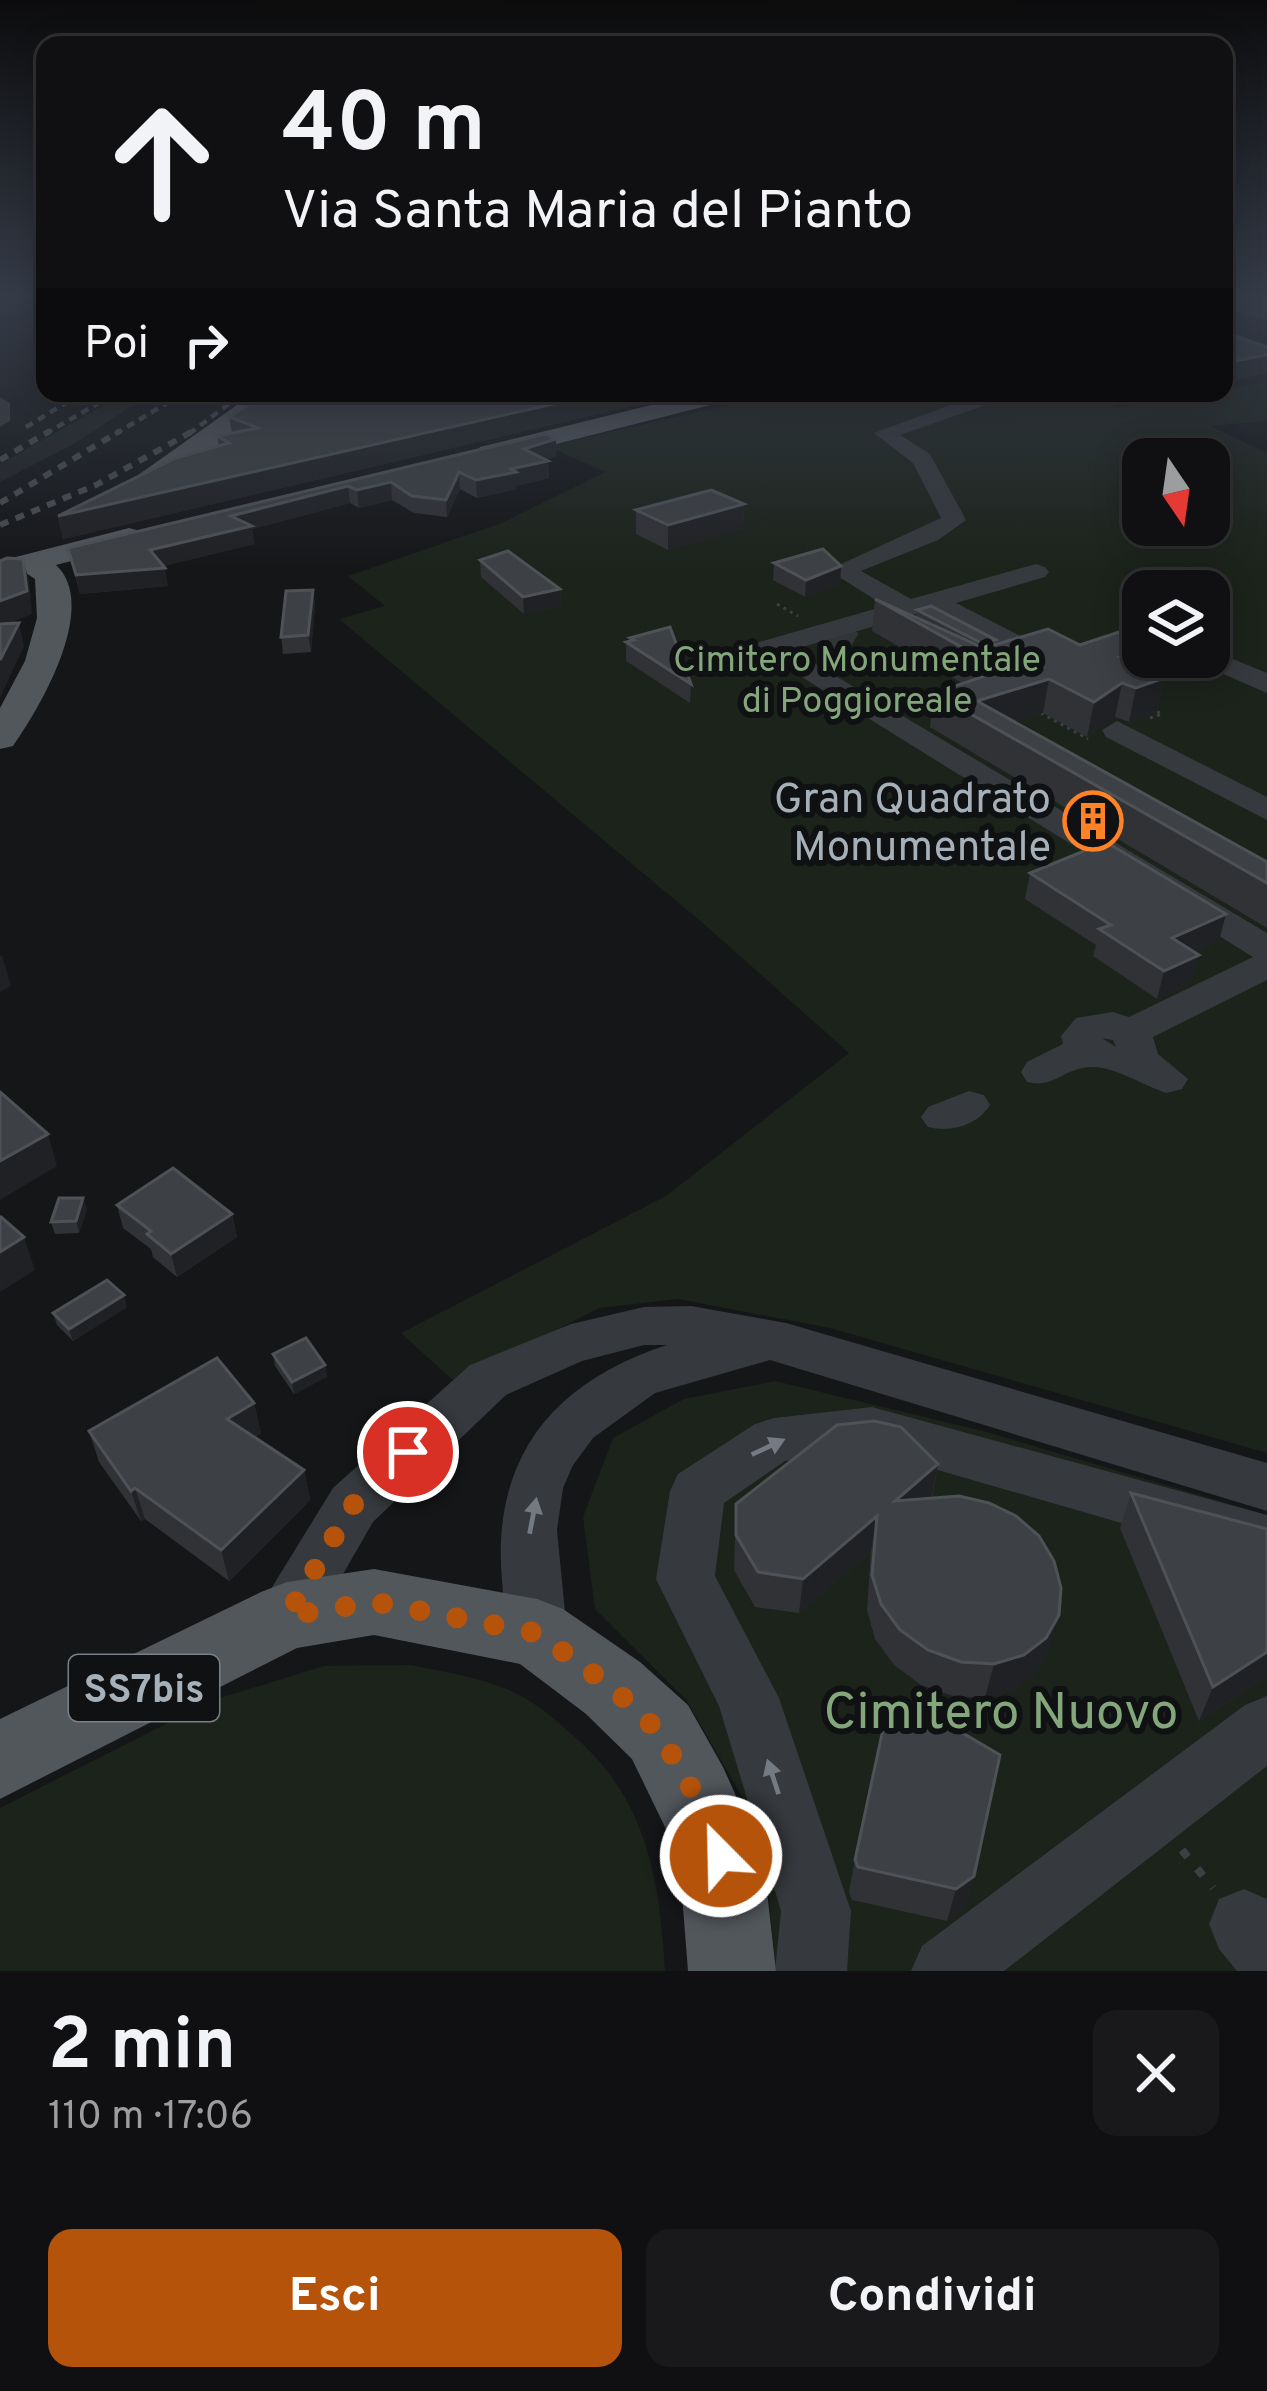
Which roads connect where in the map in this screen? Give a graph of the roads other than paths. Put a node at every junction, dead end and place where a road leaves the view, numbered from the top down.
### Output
1 (256, 402) edge
2 (699, 402) edge
3 (983, 402) edge
4 (0, 403) edge
5 (0, 421) edge
6 (461, 459) edge
7 (110, 500) edge
8 (167, 528) edge
9 (51, 529) dead end
10 (15, 565) edge
11 (1036, 572) dead end
12 (908, 608) junction
13 (920, 637) edge
14 (1230, 667) edge
15 (978, 668) edge
16 (1267, 684) edge
17 (0, 739) edge
18 (1267, 789) edge
19 (1267, 810) edge
20 (1267, 949) edge
21 (1267, 965) edge
22 (1042, 1072) dead end
23 (786, 1343) junction
24 (571, 1344) junction
25 (606, 1391) junction
26 (1267, 1487) edge
27 (1267, 1540) edge
28 (287, 1616) junction
29 (537, 1633) junction
30 (1267, 1727) edge
31 (0, 1760) edge
32 (732, 1971) edge
33 (811, 1971) edge
34 (947, 1971) edge

1 - 7 main road
2 - 6 main road
3 - 12 street
4 - 5 street
8 - 10 main road
9 - 10 main road
10 - 17 main road
11 - 12 street
12 - 13 street
12 - 15 street
12 - 20 street
14 - 16 street
18 - 19 street
21 - 22 street
23 - 24 street
23 - 25 street
23 - 26 street
24 - 25 street
24 - 28 street
29 -> 25 street
33 -> 27 street
28 - 29 main road, SS7bis
28 - 31 main road, SS7bis
29 - 32 main road, SS7bis
30 - 34 street

